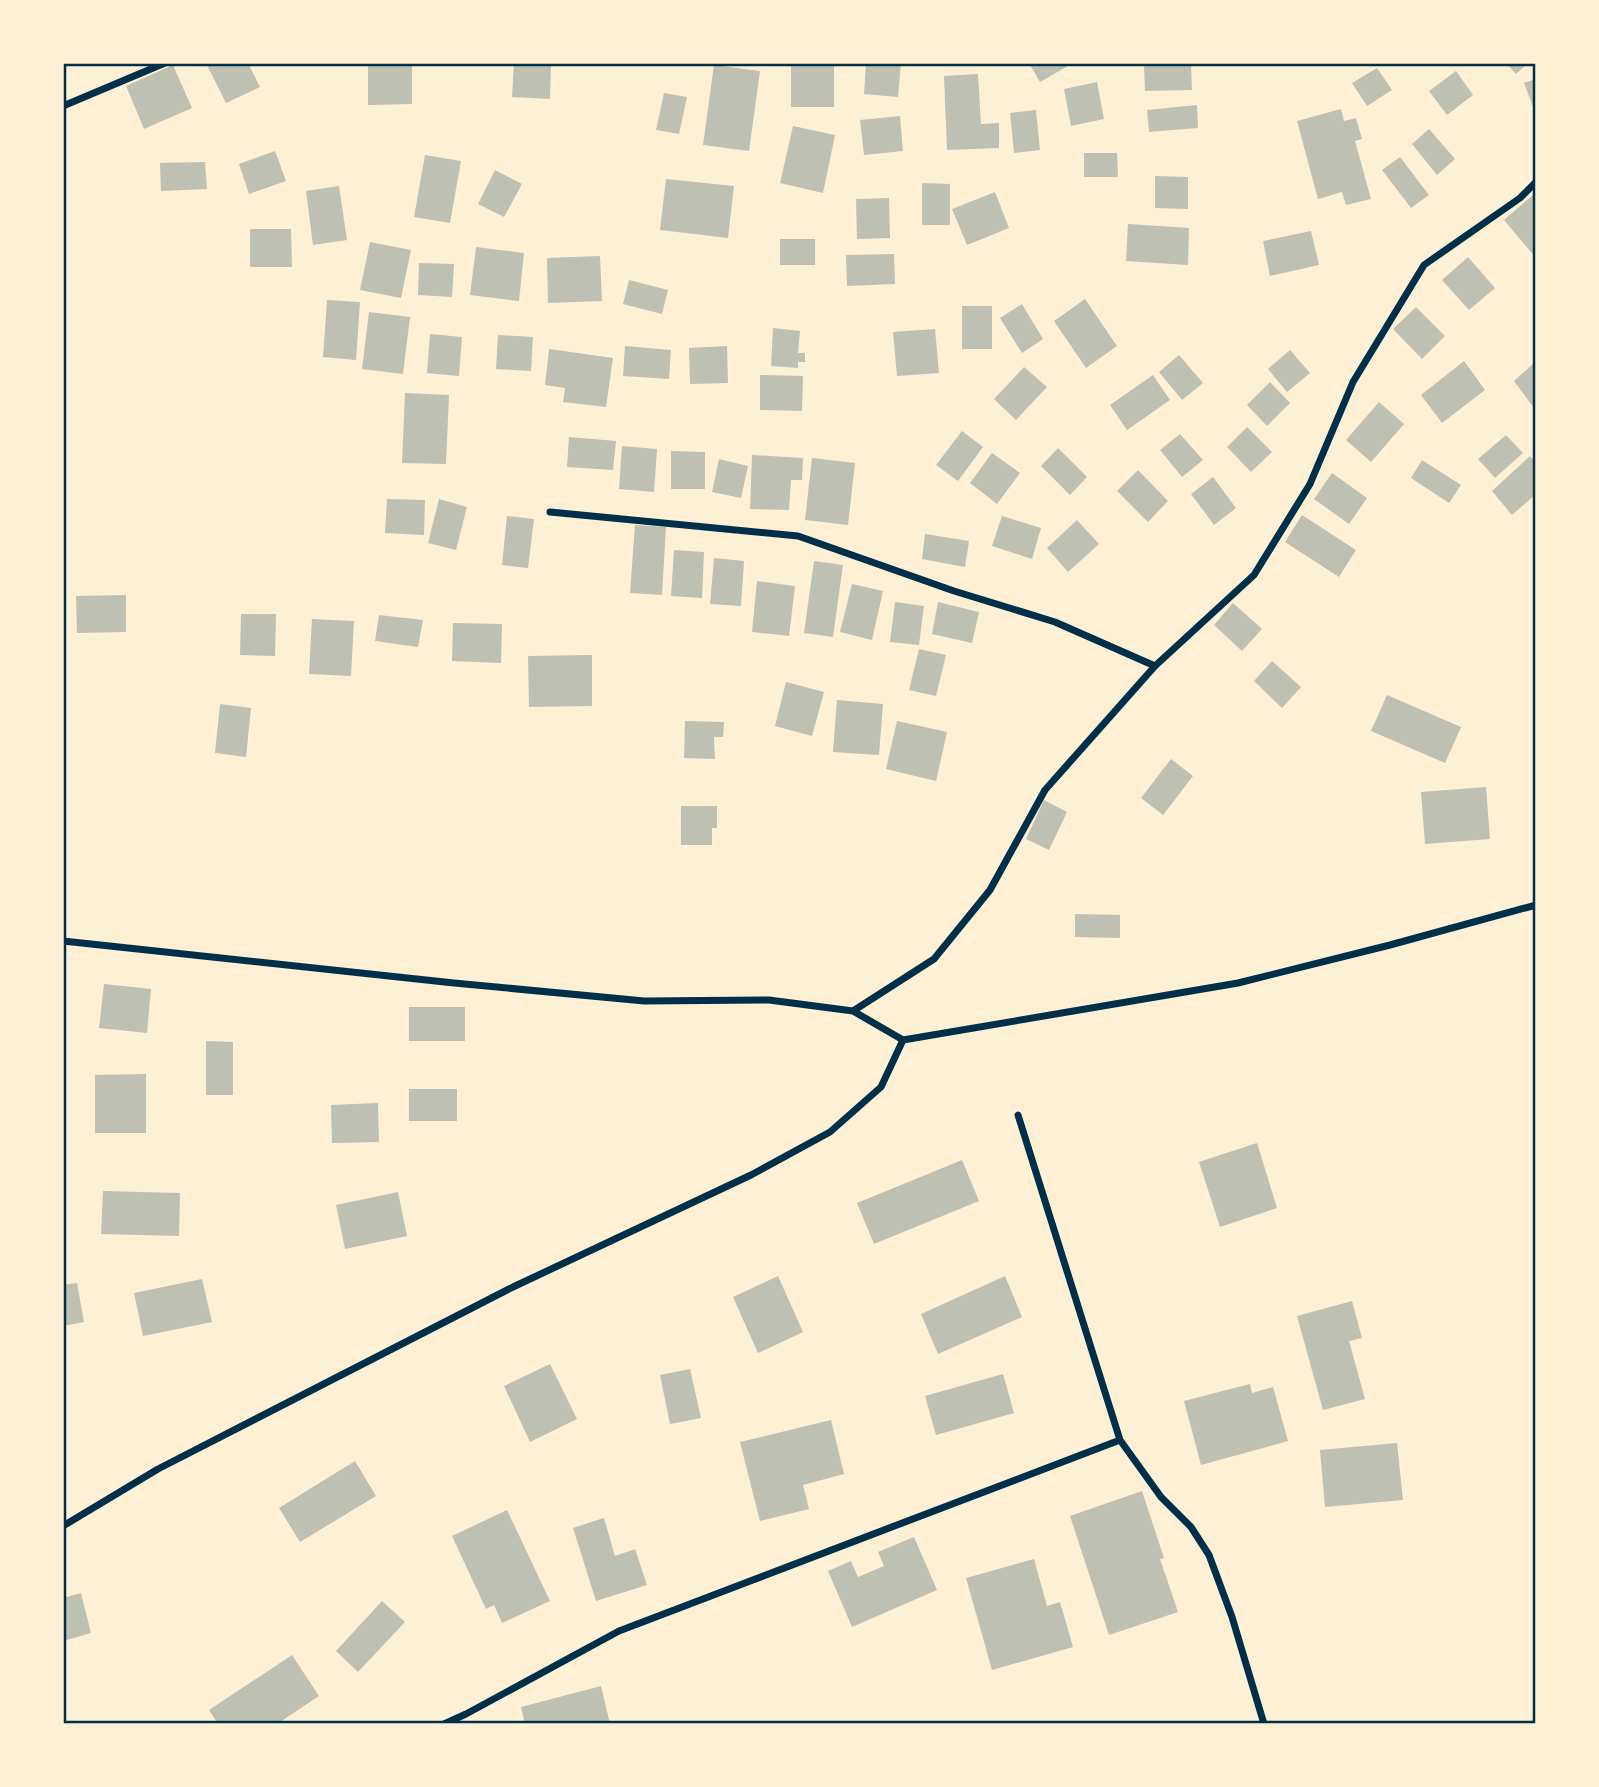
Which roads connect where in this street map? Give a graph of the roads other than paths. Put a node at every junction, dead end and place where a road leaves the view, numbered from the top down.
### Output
1 (164, 63) edge
2 (63, 106) edge
3 (1536, 182) edge
4 (550, 512) dead end
5 (1155, 666) junction
6 (1536, 905) edge
7 (63, 941) edge
8 (853, 1011) junction
9 (903, 1040) junction
10 (1018, 1115) dead end
11 (1120, 1440) junction
12 (63, 1526) edge
13 (444, 1724) edge
14 (1264, 1724) edge

1 - 2 street
3 - 5 street
4 - 5 street
5 - 8 street
6 - 9 street
7 - 8 street
8 - 9 street
9 - 12 street
10 - 11 street
11 - 13 street
11 - 14 street

